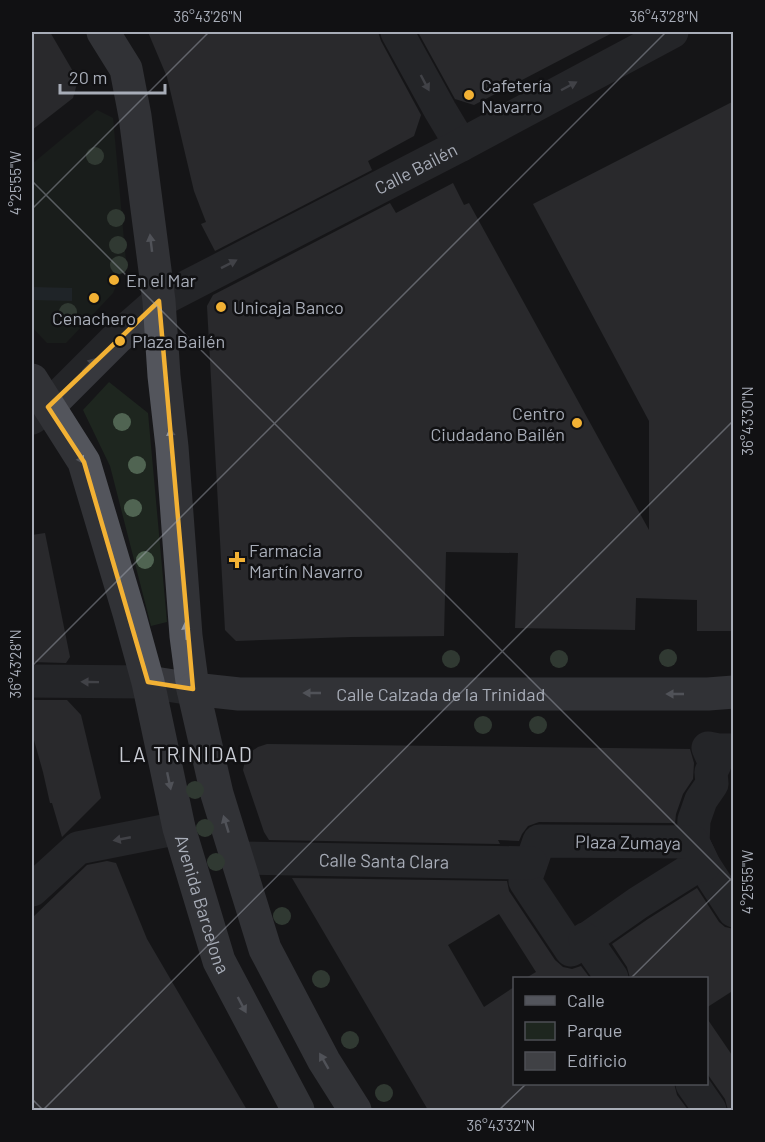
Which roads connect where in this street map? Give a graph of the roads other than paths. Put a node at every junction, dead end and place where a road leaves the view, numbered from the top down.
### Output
1 (103, 32) edge
2 (397, 32) edge
3 (672, 32) edge
4 (460, 145) junction
5 (159, 301) junction
6 (37, 402) edge
7 (32, 681) edge
8 (148, 682) junction
9 (193, 689) junction
10 (734, 692) edge
11 (734, 750) edge
12 (179, 828) junction
13 (698, 854) junction
14 (236, 858) junction
15 (531, 863) junction
16 (32, 890) edge
17 (734, 911) edge
18 (585, 939) junction
19 (611, 977) edge
20 (693, 1085) edge
21 (294, 1109) edge
22 (356, 1110) edge
23 (710, 1110) edge

5 -> 1 main road
2 -> 4 street
4 -> 3 street, Calle Bailén
5 -> 4 street, Calle Bailén
6 -> 5 street
9 -> 5 main road
6 -> 8 main road
8 -> 7 street, Calle Calzada de la Trinidad
8 - 9 street, Calle Calzada de la Trinidad
8 -> 12 main road, Avenida Barcelona
10 -> 9 main road, Calle Calzada de la Trinidad
14 -> 9 main road
11 - 13 street
12 -> 16 street
12 -> 21 main road, Avenida Barcelona
13 - 15 street, Plaza Zumaya
13 - 17 street
13 - 18 street, Plaza Zumaya
14 - 15 street, Calle Santa Clara
22 -> 14 main road
15 - 18 street
18 - 19 street
20 - 23 street

